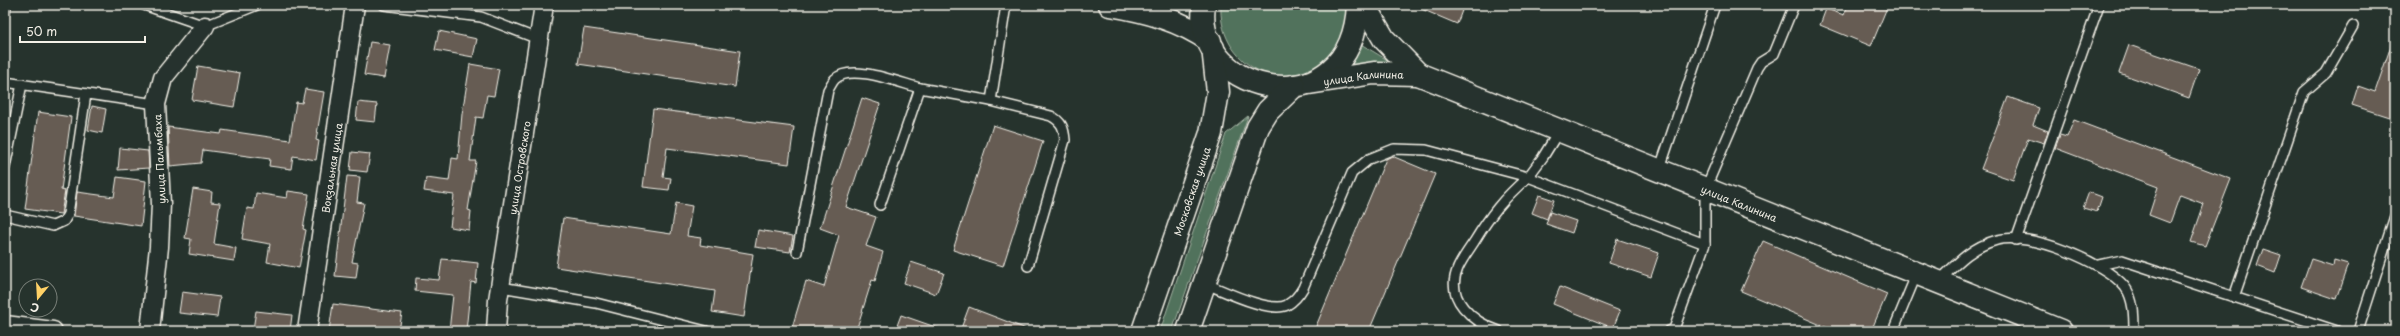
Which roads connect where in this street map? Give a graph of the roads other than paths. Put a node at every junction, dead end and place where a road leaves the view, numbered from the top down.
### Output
1 (6, 5) edge
2 (144, 5) edge
3 (257, 5) edge
4 (355, 5) edge
5 (384, 5) edge
6 (544, 5) edge
7 (1006, 5) edge
8 (1110, 5) edge
9 (1204, 5) edge
10 (1358, 5) edge
11 (1364, 5) edge
12 (1715, 5) edge
13 (1794, 5) edge
14 (2099, 5) edge
15 (5, 12) edge
16 (205, 26) junction
17 (2353, 26) dead end
18 (538, 39) junction
19 (1212, 44) junction
20 (1418, 74) junction
21 (5, 82) edge
22 (22, 84) junction
23 (1301, 85) junction
24 (920, 88) junction
25 (86, 94) junction
26 (991, 102) junction
27 (156, 104) junction
28 (1559, 131) junction
29 (5, 167) edge
30 (1660, 171) junction
31 (1528, 177) junction
32 (1705, 190) junction
33 (880, 205) dead end
34 (5, 215) edge
35 (2395, 216) edge
36 (2016, 240) junction
37 (1705, 244) junction
38 (797, 252) dead end
39 (2099, 265) junction
40 (1028, 266) dead end
41 (1917, 273) junction
42 (1938, 282) junction
43 (1204, 283) junction
44 (501, 287) junction
45 (2234, 297) junction
46 (5, 325) edge
47 (1674, 330) edge
48 (53, 331) edge
49 (150, 331) edge
50 (307, 331) edge
51 (496, 331) edge
52 (706, 331) edge
53 (1143, 331) edge
54 (1188, 331) edge
55 (1498, 331) edge
56 (1893, 331) edge
57 (2061, 331) edge
58 (2134, 331) edge
59 (2337, 331) edge
60 (2358, 331) edge

1 - 15 lane
2 - 16 lane
3 - 16 lane
4 - 50 street, Вокзальная улица
5 - 18 lane
6 - 18 street, улица Островского
7 - 26 lane
8 - 19 main road
9 - 19 main road, Московская улица
10 - 23 main road
11 - 20 main road, улица Калинина
12 - 30 lane
13 - 32 lane
14 - 36 lane
16 - 27 street, улица Пальмбаха
17 - 45 lane
18 - 44 street, улица Островского
19 - 23 main road, улица Калинина
19 - 53 main road, Московская улица
20 - 23 main road, улица Калинина
20 - 28 main road, улица Калинина
21 - 22 lane
22 - 25 lane
22 - 29 lane
23 - 43 main road
24 - 26 lane
24 - 33 lane
24 - 38 lane
25 - 27 lane
25 - 34 lane
26 - 40 lane
27 - 49 street, улица Пальмбаха
28 - 30 main road, улица Калинина
28 - 31 lane
30 - 32 main road, улица Калинина
31 - 37 lane
31 - 43 lane
31 - 55 lane
32 - 37 lane
32 - 41 main road, улица Калинина
35 - 60 lane
36 - 39 lane
36 - 42 lane
37 - 47 lane
39 - 45 lane
39 - 58 lane
41 - 42 main road, улица Калинина
41 - 56 lane
42 - 57 main road, улица Калинина
43 - 54 main road
44 - 51 street, улица Островского
44 - 52 lane
45 - 59 lane
46 - 48 street

